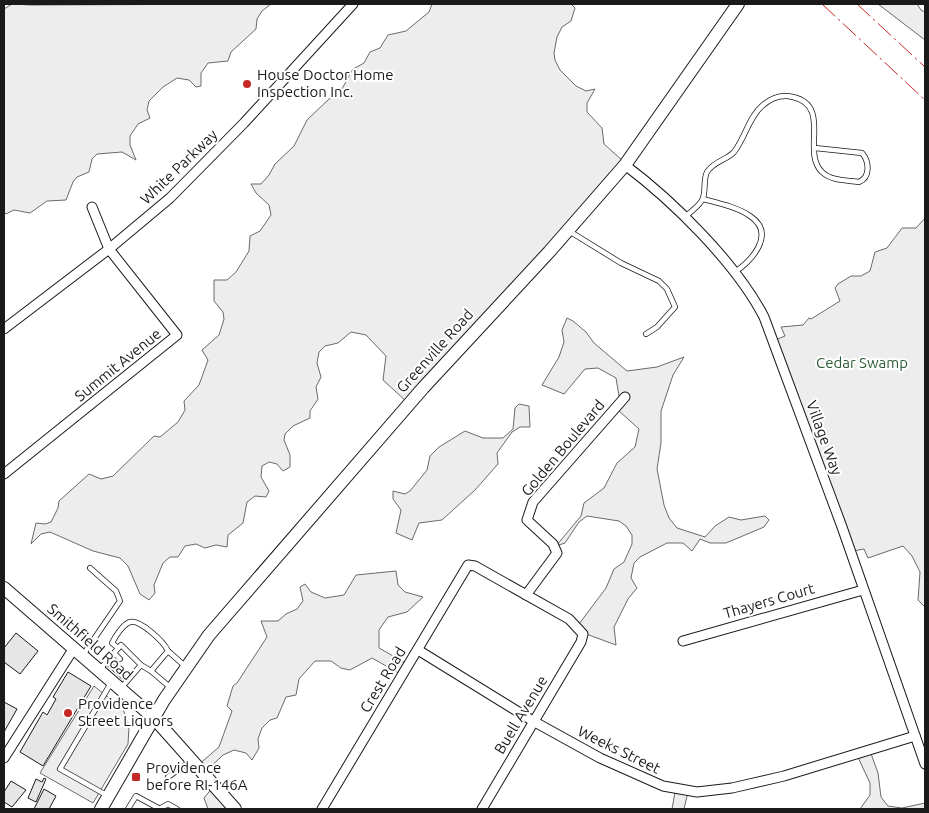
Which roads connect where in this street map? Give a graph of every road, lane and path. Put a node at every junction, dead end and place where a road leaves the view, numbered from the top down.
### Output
1 (353, 4) edge
2 (738, 4) edge
3 (815, 148) junction
4 (625, 165) junction
5 (703, 199) junction
6 (92, 207) dead end
7 (685, 218) junction
8 (568, 230) junction
9 (109, 249) junction
10 (734, 272) junction
11 (4, 329) edge
12 (646, 334) dead end
13 (625, 397) dead end
14 (4, 474) edge
15 (90, 568) dead end
16 (4, 588) edge
17 (863, 590) junction
18 (526, 595) junction
19 (683, 641) dead end
20 (118, 648) junction
21 (418, 650) junction
22 (168, 651) junction
23 (78, 652) junction
24 (114, 653) junction
25 (120, 659) dead end
26 (141, 665) junction
27 (103, 666) junction
28 (130, 668) dead end
29 (187, 668) junction
30 (151, 671) junction
31 (135, 672) junction
32 (120, 684) junction
33 (172, 688) junction
34 (154, 718) junction
35 (533, 720) junction
36 (915, 736) junction
37 (4, 755) edge
38 (192, 760) junction
39 (925, 764) edge
40 (168, 777) dead end
41 (108, 797) junction
42 (101, 809) edge
43 (128, 809) edge
44 (160, 809) edge
45 (177, 809) edge
46 (235, 809) edge
47 (322, 809) edge
48 (482, 809) edge

1 - 9 street, White Parkway
2 - 4 main road, Greenville Road
3 - 3 lane
3 - 5 lane
4 - 7 street, Village Way
4 - 8 main road, Greenville Road
5 - 7 lane
5 - 10 lane
6 - 9 street, Summit Avenue
7 - 10 street, Village Way
8 - 12 lane
8 - 29 main road, Greenville Road
9 - 11 street, White Parkway
9 - 14 street, Summit Avenue
10 - 17 street, Village Way
13 - 18 street, Golden Boulevard
15 - 23 lane
16 - 23 main road, Smithfield Road
17 - 19 street, Thayers Court
17 - 36 street, Village Way
18 - 21 street, Crest Road
18 - 35 street, Buell Avenue
20 - 22 lane
20 - 24 lane
20 - 26 lane
21 - 35 street, Weeks Street
21 - 47 street, Crest Road
22 - 29 lane
22 - 30 lane
23 - 27 main road, Smithfield Road
23 - 37 street
24 - 25 lane
24 - 27 lane
26 - 30 lane
26 - 31 lane
27 - 32 main road, Smithfield Road
28 - 31 lane
29 - 33 main road, Greenville Road
30 - 33 lane
31 - 32 lane
32 - 34 main road, Smithfield Road
32 - 41 lane
33 - 34 main road, Greenville Road
34 - 38 main road, Smithfield Road
34 - 41 main road, Greenville Road
35 - 36 street, Weeks Street
35 - 48 street, Buell Avenue
36 - 39 street, Village Way
38 - 40 lane
38 - 46 main road, Smithfield Road
41 - 42 main road, Greenville Road
43 - 44 lane
44 - 45 lane

